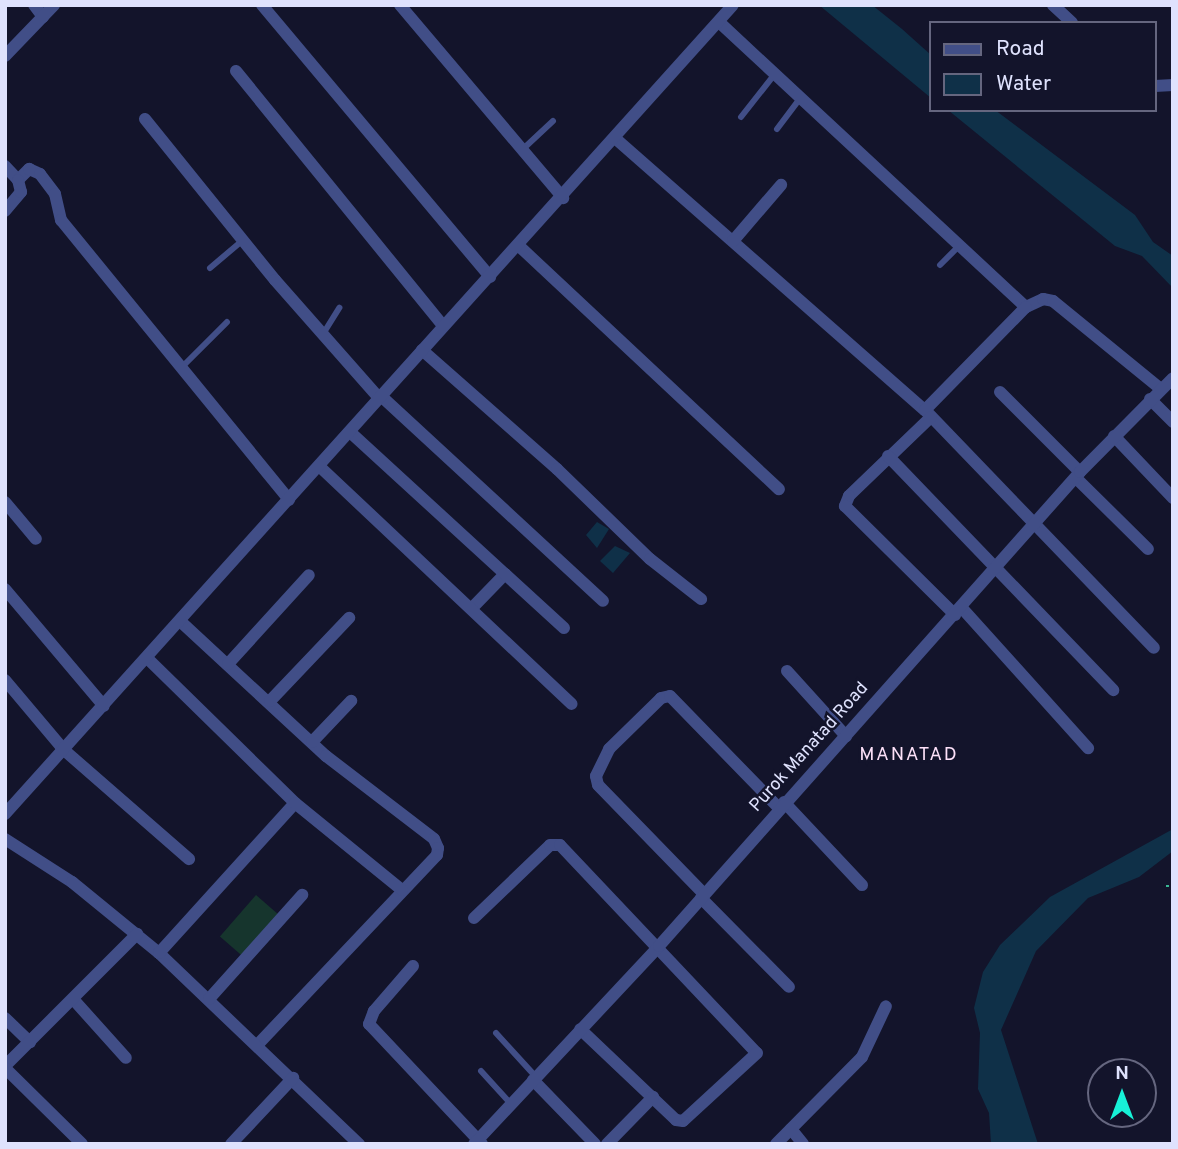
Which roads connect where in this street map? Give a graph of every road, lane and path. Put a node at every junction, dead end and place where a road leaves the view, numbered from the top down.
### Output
1 (34, 5) edge
2 (54, 5) edge
3 (262, 5) edge
4 (400, 5) edge
5 (733, 5) edge
6 (1054, 5) edge
7 (43, 16) junction
8 (1070, 21) edge
9 (719, 22) junction
10 (5, 56) edge
11 (236, 71) dead end
12 (774, 75) junction
13 (800, 99) junction
14 (741, 117) dead end
15 (145, 119) dead end
16 (553, 121) dead end
17 (777, 130) dead end
18 (616, 139) junction
19 (521, 150) junction
20 (5, 166) edge
21 (18, 180) junction
22 (781, 185) dead end
23 (562, 198) junction
24 (5, 211) edge
25 (243, 240) junction
26 (733, 241) junction
27 (519, 246) junction
28 (960, 246) junction
29 (940, 265) dead end
30 (209, 268) dead end
31 (489, 278) junction
32 (1026, 307) junction
33 (340, 308) dead end
34 (227, 322) dead end
35 (443, 326) junction
36 (323, 334) junction
37 (422, 350) junction
38 (181, 368) junction
39 (1173, 378) edge
40 (1161, 389) junction
41 (1000, 392) dead end
42 (380, 397) junction
43 (1150, 399) junction
44 (928, 414) junction
45 (1173, 422) edge
46 (350, 432) junction
47 (1114, 436) junction
48 (888, 456) junction
49 (319, 466) junction
50 (1078, 475) junction
51 (779, 489) dead end
52 (1173, 498) edge
53 (289, 499) junction
54 (5, 502) edge
55 (1035, 524) junction
56 (36, 539) dead end
57 (1147, 549) dead end
58 (997, 569) junction
59 (505, 574) junction
60 (309, 575) dead end
61 (5, 589) edge
62 (701, 599) dead end
63 (603, 601) dead end
64 (472, 608) junction
65 (958, 611) junction
66 (349, 618) dead end
67 (180, 621) junction
68 (564, 628) dead end
69 (1154, 648) dead end
70 (147, 658) junction
71 (228, 664) junction
72 (787, 671) dead end
73 (5, 680) edge
74 (1113, 690) dead end
75 (270, 701) junction
76 (351, 702) dead end
77 (572, 704) dead end
78 (104, 706) junction
79 (846, 736) junction
80 (312, 742) junction
81 (1088, 748) dead end
82 (64, 750) junction
83 (295, 803) junction
84 (782, 805) junction
85 (5, 814) edge
86 (5, 839) edge
87 (189, 859) dead end
88 (862, 885) dead end
89 (1166, 886) dead end
90 (1173, 886) edge
91 (402, 890) junction
92 (302, 895) dead end
93 (702, 896) junction
94 (474, 918) dead end
95 (137, 934) junction
96 (659, 946) junction
97 (159, 953) junction
98 (413, 966) dead end
99 (789, 987) dead end
100 (73, 999) junction
101 (209, 999) junction
102 (886, 1006) dead end
103 (5, 1018) edge
104 (580, 1028) junction
105 (496, 1033) dead end
106 (30, 1042) junction
107 (258, 1044) junction
108 (126, 1058) dead end
109 (5, 1067) edge
110 (481, 1071) dead end
111 (293, 1078) junction
112 (535, 1079) junction
113 (653, 1097) junction
114 (511, 1104) junction
115 (791, 1129) junction
116 (478, 1142) edge
117 (82, 1144) edge
118 (231, 1144) edge
119 (359, 1144) edge
120 (595, 1144) edge
121 (607, 1144) edge
122 (776, 1144) edge
123 (803, 1144) edge

1 - 7 street
2 - 7 street
3 - 31 street
4 - 19 street
5 - 9 street
6 - 8 street
7 - 10 street
9 - 12 street
9 - 18 street
11 - 35 street
12 - 13 street
12 - 14 lane
13 - 17 lane
13 - 28 street
15 - 25 street
16 - 19 lane
18 - 23 street
18 - 26 street
19 - 23 street
20 - 21 street
21 - 24 street
21 - 38 street
22 - 26 street
23 - 27 street
25 - 30 lane
25 - 36 street
26 - 44 street
27 - 31 street
27 - 51 street
28 - 29 lane
28 - 32 street
31 - 35 street
32 - 40 street
32 - 44 street
33 - 36 lane
34 - 38 lane
35 - 37 street
36 - 42 street
37 - 42 street
37 - 62 street
38 - 53 street
39 - 40 street, Purok Manatad Road
40 - 43 street, Purok Manatad Road
41 - 50 street
42 - 46 street
42 - 63 street
43 - 45 street
43 - 47 street, Purok Manatad Road
44 - 48 street
44 - 55 street
46 - 49 street
46 - 59 street
47 - 50 street, Purok Manatad Road
47 - 52 street
48 - 58 street
48 - 65 street
49 - 53 street
49 - 64 street
50 - 55 street, Purok Manatad Road
50 - 57 street
53 - 67 street
54 - 56 street
55 - 58 street, Purok Manatad Road
55 - 69 street
58 - 65 street, Purok Manatad Road
58 - 74 street
59 - 64 street
59 - 68 street
60 - 71 street
61 - 78 street
64 - 77 street
65 - 79 street, Purok Manatad Road
65 - 81 street
66 - 75 street
67 - 70 street
67 - 71 street
70 - 78 street
70 - 83 street
71 - 75 street
72 - 79 street
73 - 82 street
75 - 80 street
76 - 80 street
78 - 82 street
79 - 84 street, Purok Manatad Road
80 - 91 street
82 - 85 street
82 - 87 street
83 - 91 street
83 - 97 street
84 - 88 street
84 - 93 street, Purok Manatad Road
84 - 93 street
86 - 95 street
89 - 90 path
91 - 107 street
92 - 101 street
93 - 96 street, Purok Manatad Road
93 - 99 street
94 - 96 street
95 - 97 street
95 - 100 street
96 - 104 street, Purok Manatad Road
96 - 113 street
97 - 101 street
98 - 116 street
100 - 106 street
100 - 108 street
101 - 107 street
102 - 115 street
103 - 106 street
104 - 112 street, Purok Manatad Road
104 - 113 street
105 - 112 lane
106 - 109 street
107 - 111 street
109 - 117 street
110 - 114 lane
111 - 118 street
111 - 119 street
112 - 114 street, Purok Manatad Road
112 - 120 street
113 - 121 street
114 - 116 street, Purok Manatad Road
115 - 122 street
115 - 123 street

